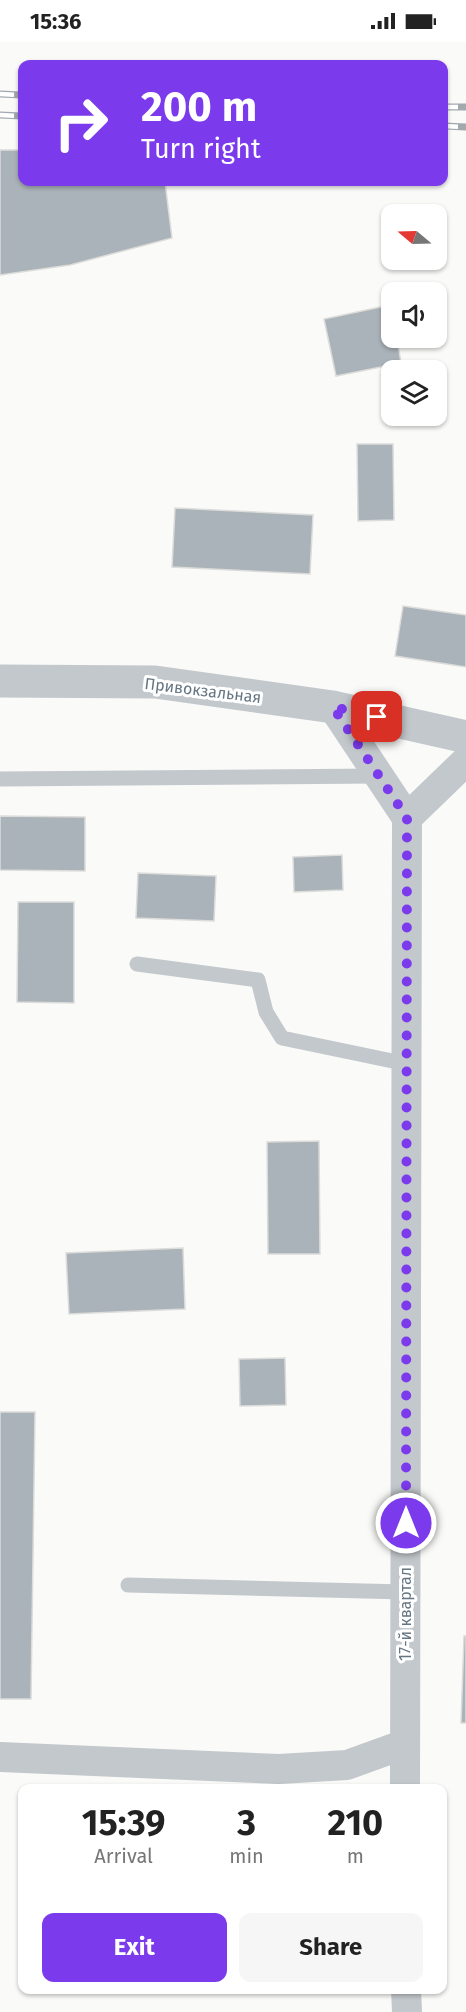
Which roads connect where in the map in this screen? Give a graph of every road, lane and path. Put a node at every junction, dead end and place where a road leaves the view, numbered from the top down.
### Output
1 (0, 681) edge
2 (333, 707) junction
3 (466, 736) edge
4 (466, 761) edge
5 (379, 776) junction
6 (0, 779) edge
7 (407, 818) junction
8 (137, 964) dead end
9 (407, 1064) junction
10 (128, 1585) dead end
11 (405, 1592) junction
12 (405, 1744) junction
13 (0, 1757) edge
14 (405, 1784) edge
15 (406, 1994) edge
16 (407, 2012) edge

1 - 2 street, Привокзальная
2 - 3 street, Привокзальная
2 - 5 street
4 - 7 street
5 - 6 lane
5 - 7 street
7 - 9 street, 17-й квартал
8 - 9 lane
9 - 11 street, 17-й квартал
10 - 11 lane
11 - 12 street, 17-й квартал
12 - 13 street
12 - 14 street, 17-й квартал
15 - 16 street

